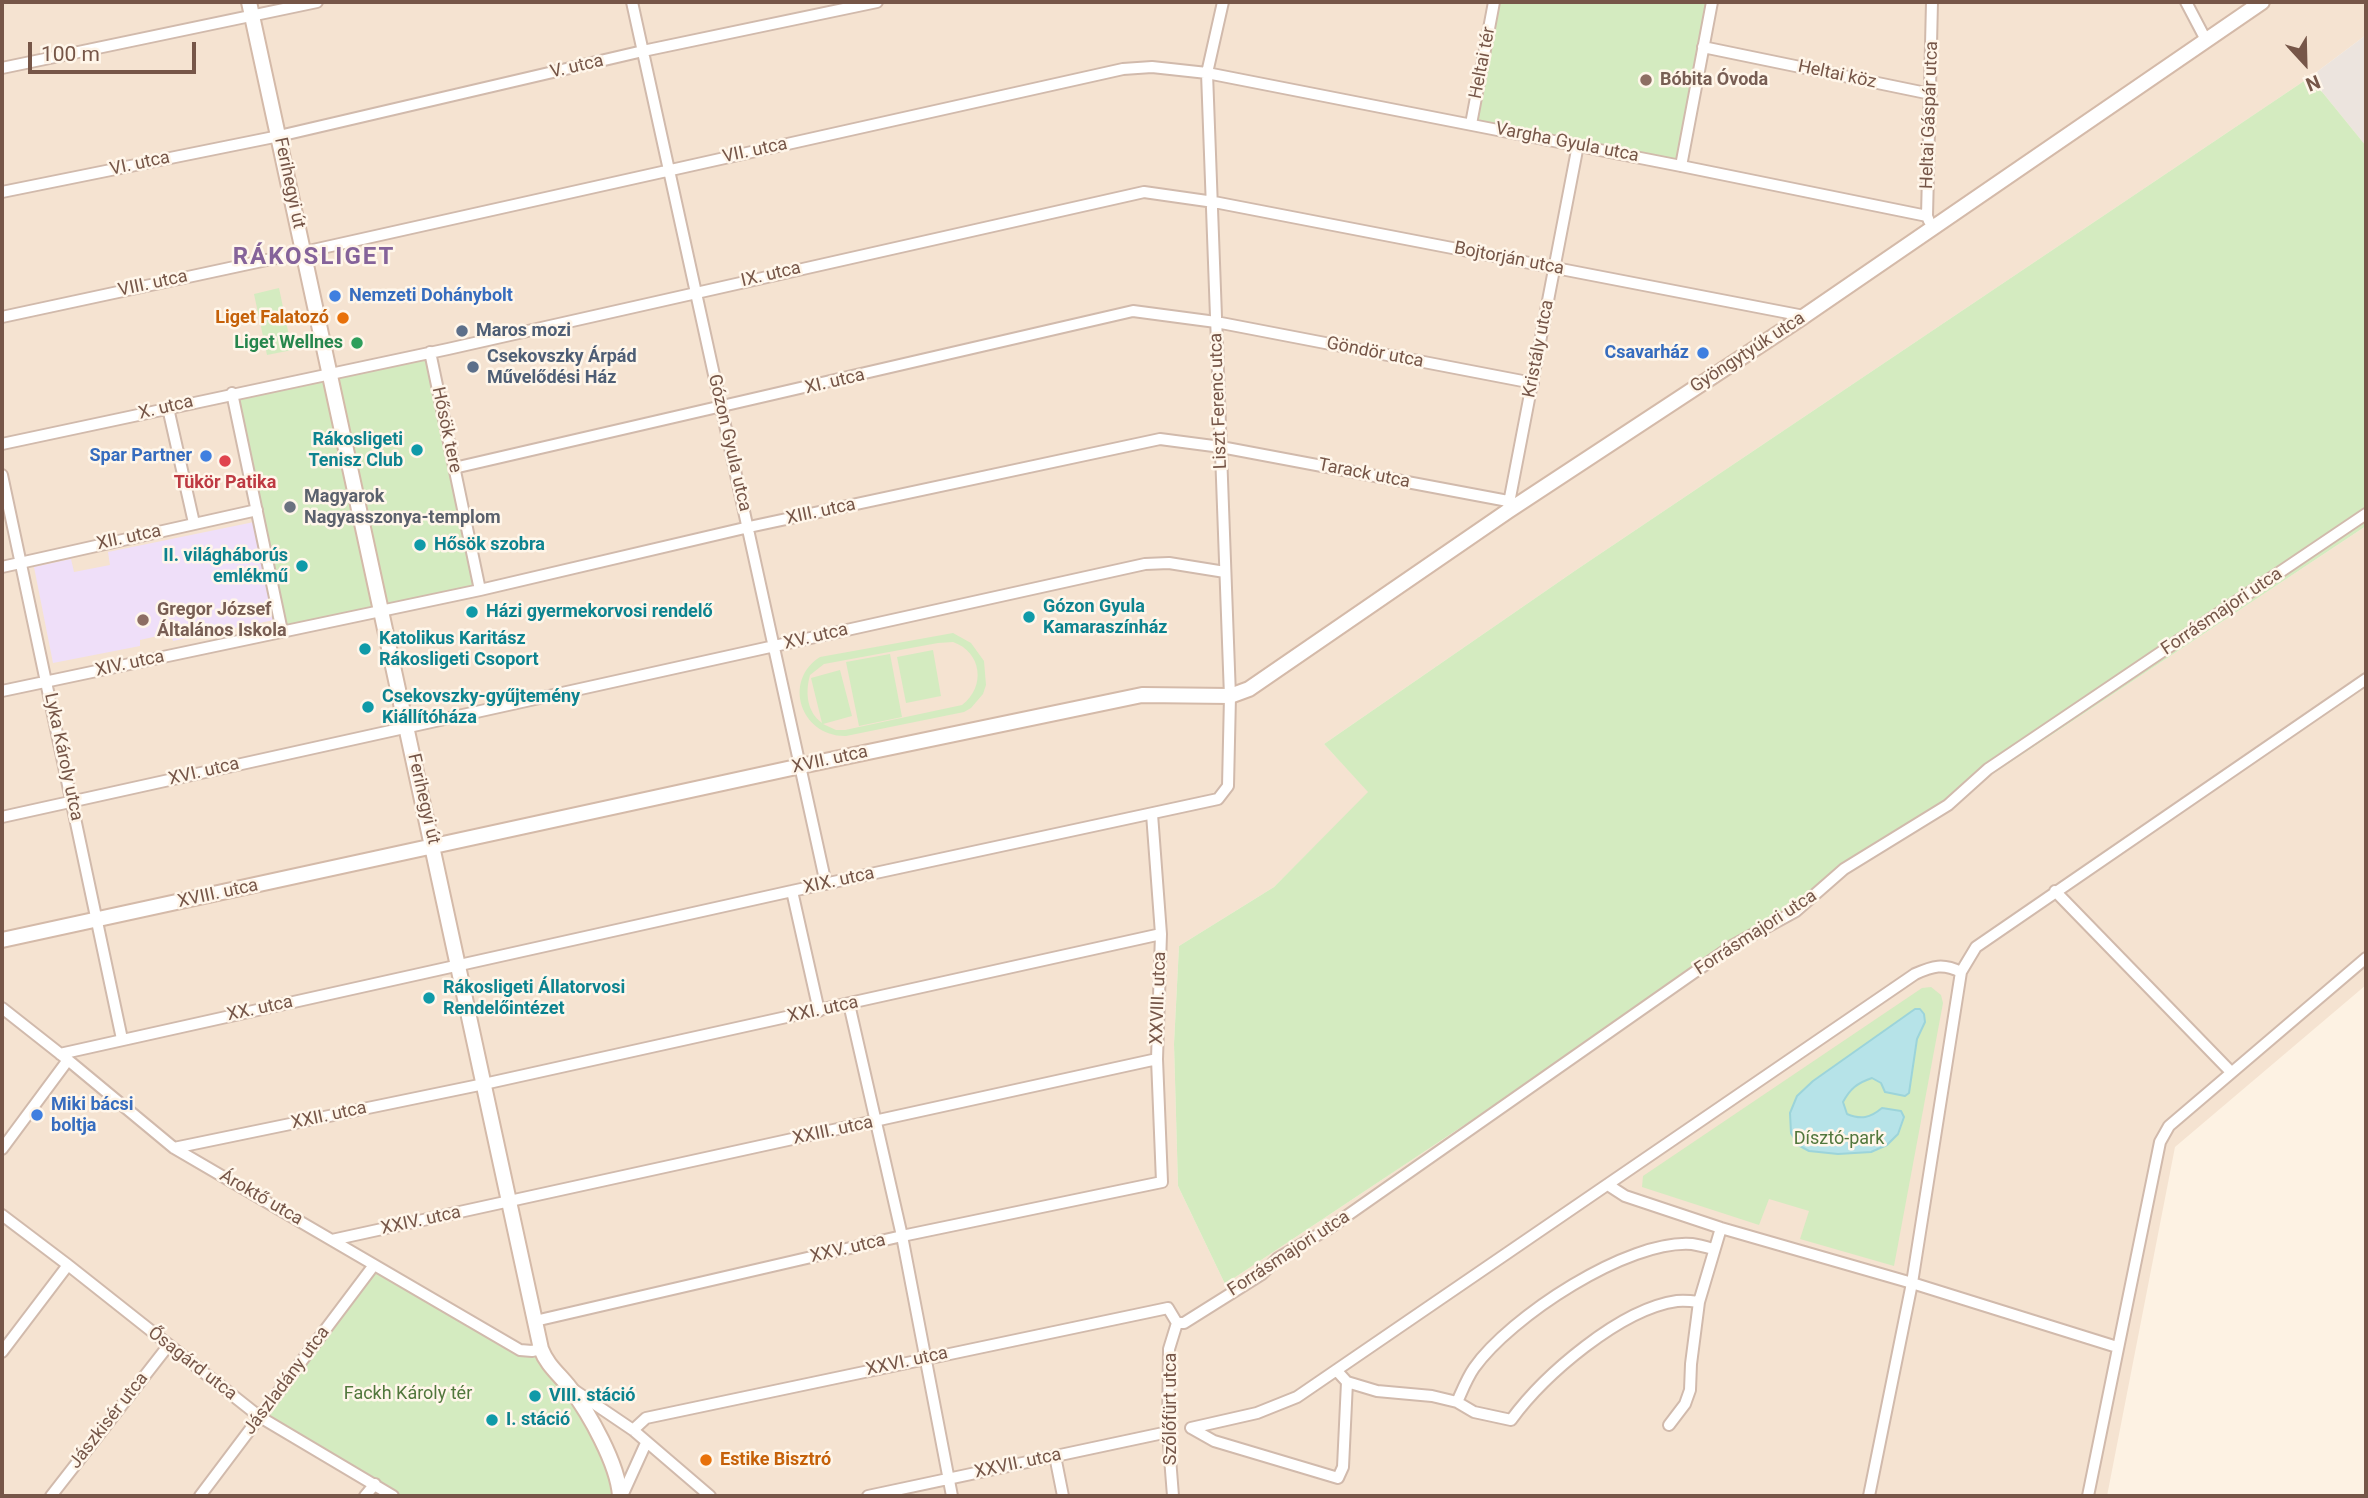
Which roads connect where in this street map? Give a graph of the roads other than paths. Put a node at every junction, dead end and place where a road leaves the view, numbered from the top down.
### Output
1 (317, 2) edge
2 (632, 2) edge
3 (877, 2) edge
4 (1223, 2) edge
5 (1491, 2) edge
6 (1712, 2) edge
7 (1933, 2) edge
8 (2186, 2) edge
9 (2262, 2) edge
10 (251, 9) edge
11 (2206, 40) junction
12 (1703, 47) junction
13 (643, 51) junction
14 (2, 68) edge
15 (1208, 74) junction
16 (1931, 94) junction
17 (1471, 124) junction
18 (279, 136) junction
19 (1578, 145) junction
20 (1681, 166) junction
21 (670, 170) junction
22 (2, 192) edge
23 (1214, 202) junction
24 (1930, 221) junction
25 (304, 252) junction
26 (1555, 268) junction
27 (695, 292) junction
28 (1804, 316) junction
29 (2, 317) edge
30 (1216, 322) junction
31 (430, 352) junction
32 (330, 373) junction
33 (1533, 383) junction
34 (232, 393) junction
35 (167, 408) junction
36 (721, 408) junction
37 (2, 444) edge
38 (1221, 447) junction
39 (454, 468) junction
40 (2, 475) edge
41 (1508, 506) junction
42 (257, 510) junction
43 (2366, 514) edge
44 (194, 523) junction
45 (748, 527) junction
46 (21, 562) junction
47 (2, 567) edge
48 (1225, 572) junction
49 (480, 590) junction
50 (382, 610) junction
51 (282, 631) junction
52 (774, 646) junction
53 (47, 682) junction
54 (2363, 686) edge
55 (2, 691) edge
56 (1230, 696) junction
57 (407, 726) junction
58 (801, 766) junction
59 (1219, 799) joint
60 (72, 801) junction
61 (1152, 814) junction
62 (2, 817) edge
63 (434, 847) junction
64 (826, 884) junction
65 (792, 891) junction
66 (2055, 891) junction
67 (97, 920) junction
68 (1161, 934) junction
69 (2, 940) edge
70 (2366, 958) edge
71 (459, 966) junction
72 (1961, 972) junction
73 (849, 1004) junction
74 (2, 1008) edge
75 (818, 1011) junction
76 (122, 1039) junction
77 (64, 1057) junction
78 (1157, 1059) junction
79 (2231, 1072) junction
80 (484, 1084) junction
81 (875, 1122) junction
82 (174, 1148) junction
83 (2, 1149) edge
84 (1162, 1182) joint
85 (1608, 1185) junction
86 (510, 1202) junction
87 (2, 1215) edge
88 (1721, 1228) junction
89 (902, 1236) junction
90 (332, 1240) junction
91 (1713, 1249) junction
92 (68, 1265) junction
93 (374, 1265) junction
94 (1912, 1283) junction
95 (1699, 1302) junction
96 (535, 1321) junction
97 (1177, 1323) junction
98 (168, 1346) junction
99 (2117, 1347) junction
100 (541, 1349) junction
101 (2, 1352) edge
102 (926, 1358) junction
103 (1337, 1371) junction
104 (1347, 1382) junction
105 (569, 1387) junction
106 (1457, 1402) junction
107 (260, 1417) junction
108 (1669, 1425) dead end
109 (633, 1430) junction
110 (1168, 1432) junction
111 (646, 1443) junction
112 (1055, 1456) junction
113 (949, 1478) junction
114 (375, 1484) junction
115 (51, 1496) edge
116 (200, 1496) edge
117 (365, 1496) edge
118 (393, 1496) edge
119 (621, 1496) edge
120 (710, 1496) edge
121 (868, 1496) edge
122 (953, 1496) edge
123 (1063, 1496) edge
124 (1172, 1496) edge
125 (1869, 1496) edge
126 (2088, 1496) edge

1 - 10 street
2 - 13 street, Gózon Gyula utca
3 - 13 street, V. utca
4 - 15 street, Liszt Ferenc utca
5 - 17 street, Heltai tér
6 - 12 street
7 - 16 street, Heltai Gáspár utca
8 - 11 street
9 - 11 street, Gyöngytyúk utca
10 - 14 street
10 - 18 street, Ferihegyi út
11 - 24 street, Gyöngytyúk utca
12 - 16 street, Heltai köz
12 - 20 street
13 - 18 street, V. utca
13 - 21 street, Gózon Gyula utca
15 - 17 street, Vargha Gyula utca
15 - 21 street, VII. utca
15 - 23 street, Liszt Ferenc utca
16 - 24 street, Heltai Gáspár utca
17 - 19 street, Vargha Gyula utca
18 - 22 street, VI. utca
18 - 25 street, Ferihegyi út
19 - 20 street, Vargha Gyula utca
19 - 26 street, Kristály utca
20 - 24 street, Vargha Gyula utca
21 - 25 street, VII. utca
21 - 27 street, Gózon Gyula utca
23 - 26 street, Bojtorján utca
23 - 27 street, IX. utca
23 - 30 street, Liszt Ferenc utca
24 - 28 street, Gyöngytyúk utca
25 - 29 street, VIII. utca
25 - 32 street, Ferihegyi út
26 - 28 street, Bojtorján utca
26 - 33 street, Kristály utca
27 - 31 street, IX. utca
27 - 36 street, Gózon Gyula utca
28 - 41 street, Gyöngytyúk utca
30 - 33 street, Göndör utca
30 - 36 street, XI. utca
30 - 38 street, Liszt Ferenc utca
31 - 32 street, IX. utca
31 - 39 street, Hősök tere
32 - 34 street, X. utca
32 - 50 street, Ferihegyi út
33 - 41 street, Kristály utca
34 - 35 street, X. utca
34 - 42 street
35 - 37 street, X. utca
35 - 44 street
36 - 39 street, XI. utca
36 - 45 street, Gózon Gyula utca
38 - 41 street, Tarack utca
38 - 45 street, XIII. utca
38 - 48 street, Liszt Ferenc utca
39 - 49 street, Hősök tere
40 - 46 street, Lyka Károly utca
41 - 56 street, Gyöngytyúk utca
42 - 44 street, XII. utca
42 - 51 street
43 - 97 street, Forrásmajori utca
44 - 46 street, XII. utca
45 - 49 street, XIII. utca
45 - 52 street, Gózon Gyula utca
46 - 47 street, XII. utca
46 - 53 street, Lyka Károly utca
48 - 52 street, XV. utca
48 - 56 street, Liszt Ferenc utca
49 - 50 street, XIII. utca
50 - 51 street, XIV. utca
50 - 57 street, Ferihegyi út
51 - 53 street, XIV. utca
52 - 57 street, XV. utca
52 - 58 street, Gózon Gyula utca
53 - 55 street, XIV. utca
53 - 60 street, Lyka Károly utca
54 - 66 street
56 - 58 street, XVII. utca
56 - 59 street, Liszt Ferenc utca
57 - 60 street, XVI. utca
57 - 63 street, Ferihegyi út
58 - 63 street, XVII. utca
58 - 64 street, Gózon Gyula utca
59 - 61 street, XIX. utca
60 - 62 street, XVI. utca
60 - 67 street, Lyka Károly utca
61 - 64 street, XIX. utca
61 - 68 street, XXVIII. utca
63 - 67 street, XVIII. utca
63 - 71 street, Ferihegyi út
64 - 65 street, XIX. utca
65 - 71 street, XIX. utca
65 - 75 street
66 - 72 street
66 - 79 street
67 - 69 street, XVIII. utca
67 - 76 street, Lyka Károly utca
68 - 73 street, XXI. utca
68 - 78 street, XXVIII. utca
70 - 79 street
71 - 76 street, XX. utca
71 - 80 street, Ferihegyi út
72 - 85 street
72 - 94 street
73 - 75 street, XXI. utca
73 - 81 street
74 - 77 street, Ároktő utca
75 - 80 street, XXI. utca
76 - 77 street, XX. utca
77 - 82 street, Ároktő utca
77 - 83 street
78 - 81 street, XXIII. utca
78 - 84 street, XXVIII. utca
79 - 99 street
80 - 82 street, XXII. utca
80 - 86 street, Ferihegyi út
81 - 86 street, XXIII. utca
81 - 89 street
82 - 90 street, Ároktő utca
84 - 89 street, XXV. utca
85 - 88 street
85 - 103 street
86 - 90 street, XXIV. utca
86 - 96 street, Ferihegyi út
87 - 92 street, Ősagárd utca
88 - 91 street
88 - 94 street
89 - 96 street, XXV. utca
89 - 102 street
90 - 93 street, Ároktő utca
91 - 95 street
91 - 106 street
92 - 98 street, Ősagárd utca
92 - 101 street
93 - 100 street, Ároktő utca
93 - 107 street, Jászladány utca
94 - 99 street
94 - 125 street
95 - 106 street
95 - 108 street
96 - 100 street, Ferihegyi út
97 - 102 street, XXVI. utca
97 - 110 street, Szőlőfürt utca
98 - 107 street, Ősagárd utca
98 - 115 street, Jászkisér utca
99 - 126 street
100 - 105 street, Ferihegyi út
102 - 109 street, XXVI. utca
102 - 113 street
103 - 104 street
103 - 104 street
104 - 106 street
105 - 109 street
105 - 119 street, Ferihegyi út
107 - 114 street, Ősagárd utca
107 - 116 street, Jászladány utca
109 - 111 street
110 - 112 street, XXVII. utca
110 - 124 street, Szőlőfürt utca
111 - 119 street
111 - 120 street
112 - 113 street, XXVII. utca
112 - 123 street
113 - 121 street, XXVII. utca
113 - 122 street
114 - 117 street
114 - 118 street, Ősagárd utca

